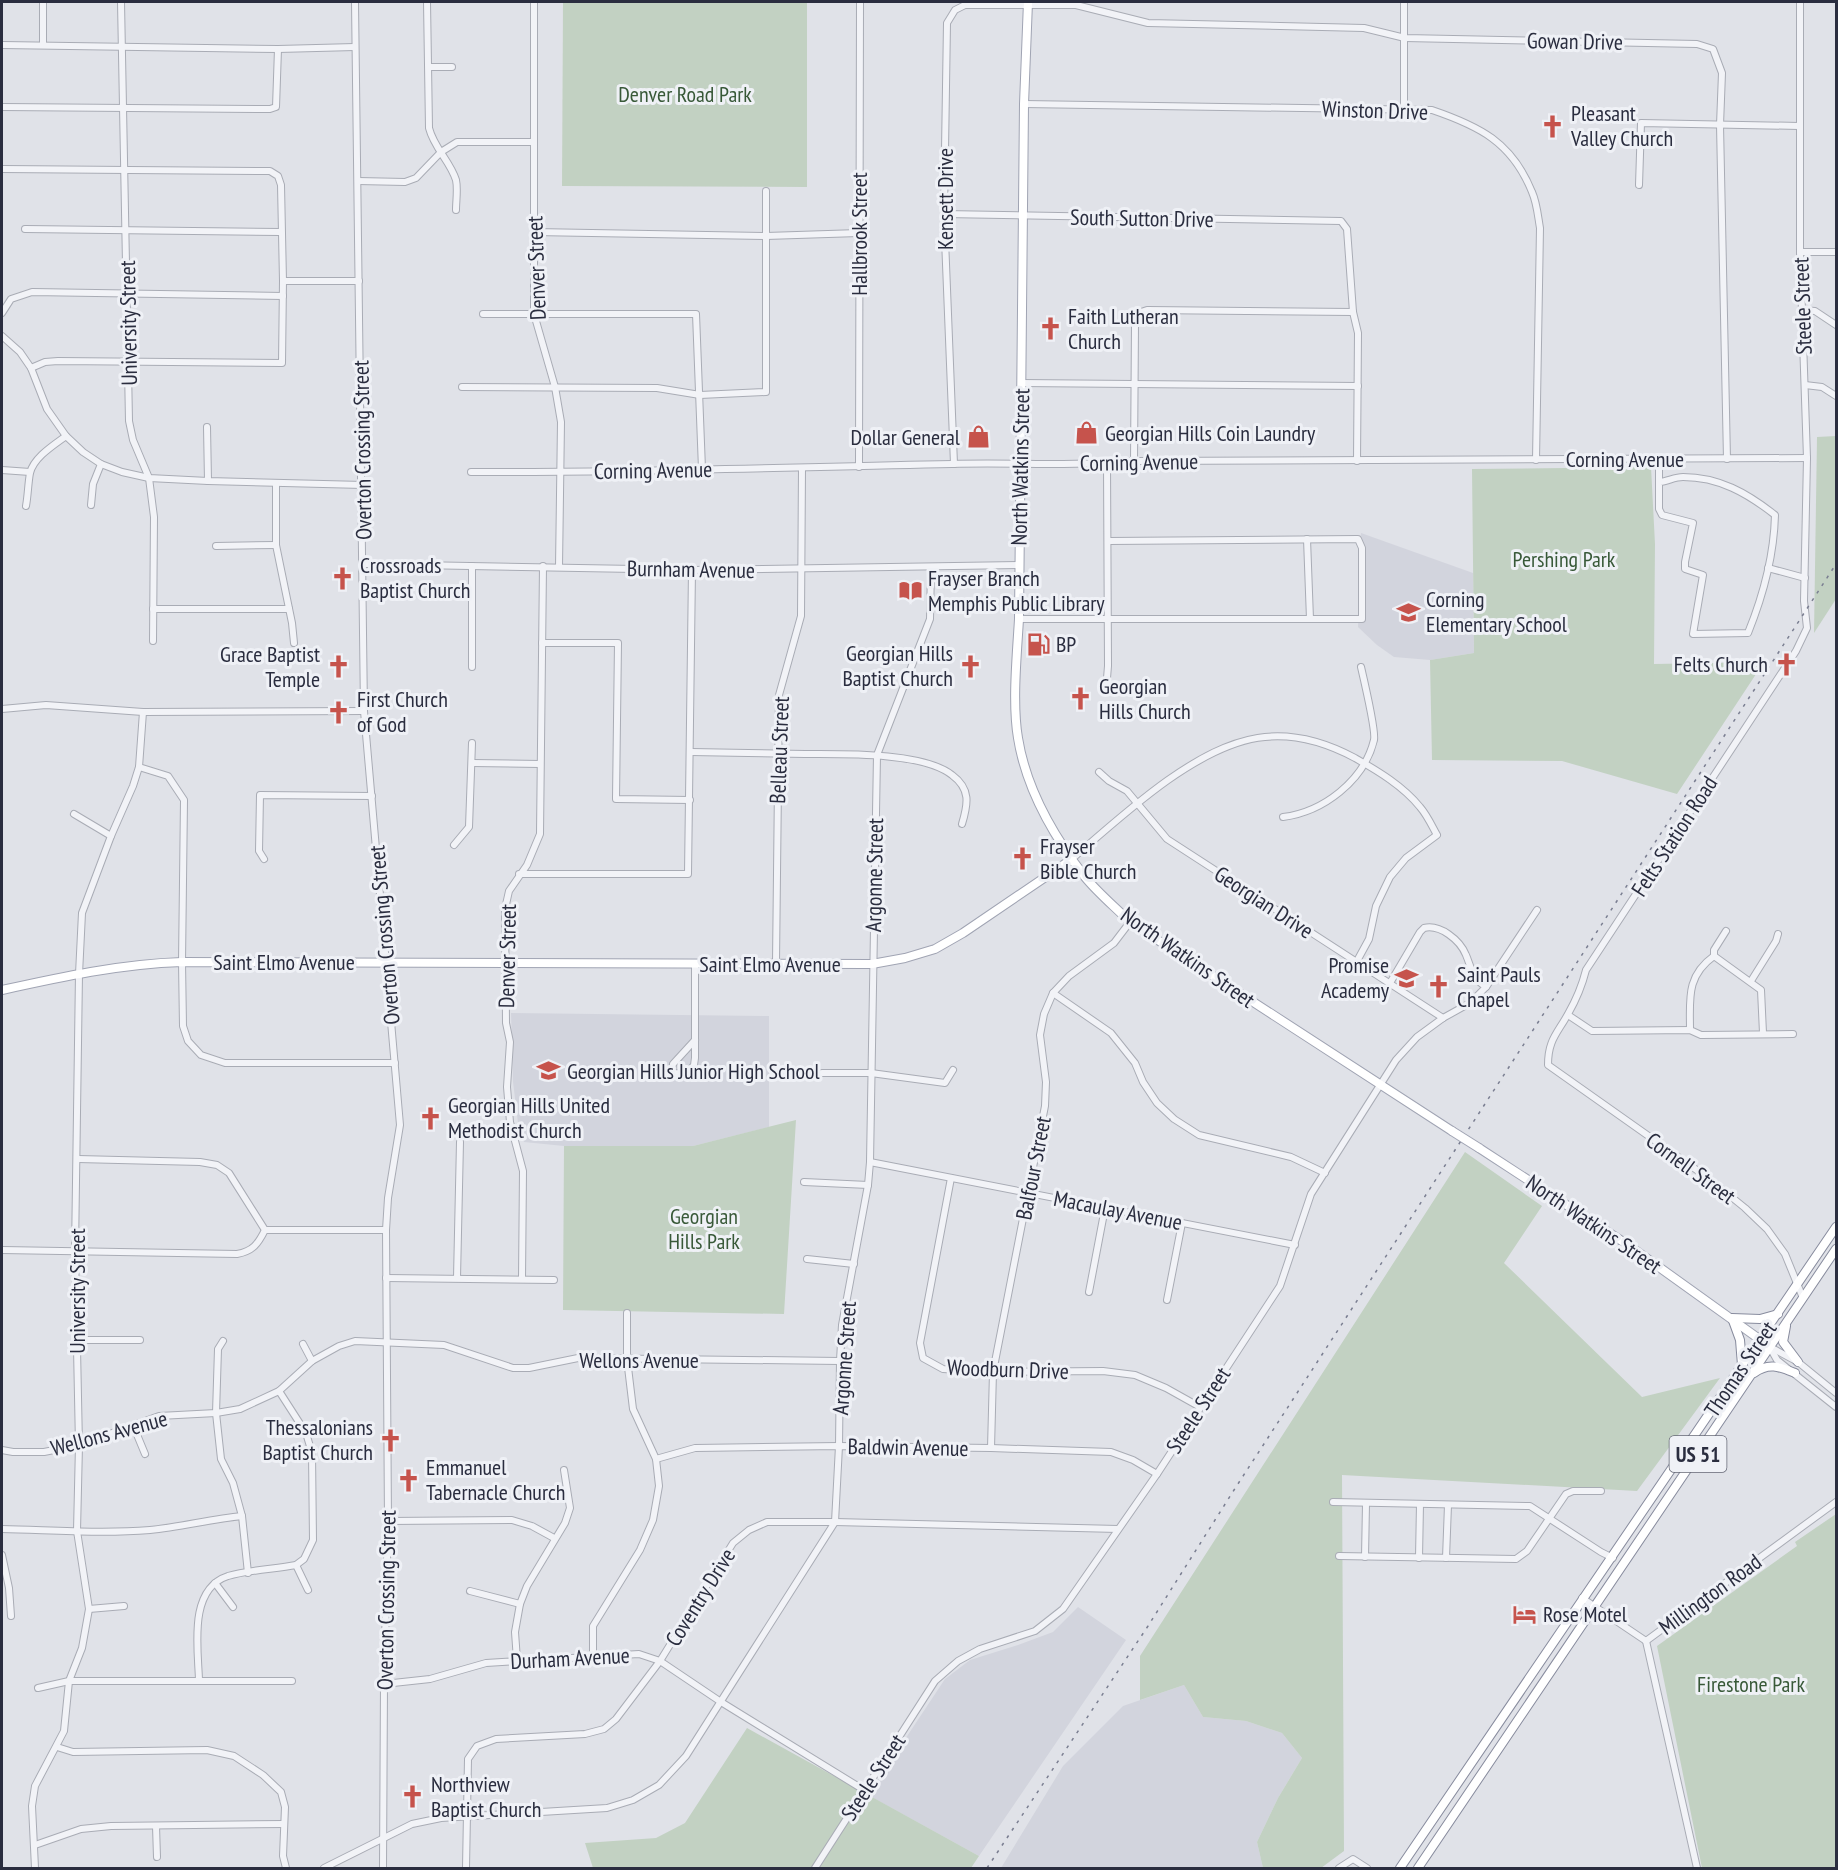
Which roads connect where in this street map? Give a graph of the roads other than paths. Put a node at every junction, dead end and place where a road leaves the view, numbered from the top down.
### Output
1 (43, 2) edge
2 (121, 2) edge
3 (355, 2) edge
4 (427, 2) edge
5 (534, 2) edge
6 (860, 2) edge
7 (1404, 2) edge
8 (1800, 2) edge
9 (1028, 3) edge
10 (1405, 38) junction
11 (43, 44) junction
12 (2, 45) edge
13 (122, 46) junction
14 (355, 47) junction
15 (278, 49) junction
16 (430, 67) junction
17 (452, 67) dead end
18 (1024, 104) junction
19 (2, 107) edge
20 (124, 107) junction
21 (1404, 108) junction
22 (1720, 125) junction
23 (1799, 126) junction
24 (534, 142) junction
25 (441, 152) junction
26 (2, 169) edge
27 (124, 170) junction
28 (358, 181) junction
29 (1639, 185) dead end
30 (766, 191) dead end
31 (456, 210) dead end
32 (944, 214) junction
33 (1023, 216) junction
34 (25, 229) dead end
35 (126, 230) junction
36 (281, 232) junction
37 (534, 232) junction
38 (859, 233) junction
39 (766, 236) junction
40 (1800, 252) junction
41 (1836, 252) edge
42 (283, 281) junction
43 (359, 281) junction
44 (128, 293) junction
45 (283, 296) junction
46 (1802, 310) junction
47 (1353, 312) junction
48 (2, 313) edge
49 (483, 314) dead end
50 (534, 314) junction
51 (1836, 325) edge
52 (2, 336) edge
53 (129, 361) junction
54 (31, 368) junction
55 (1134, 382) junction
56 (1021, 383) junction
57 (1805, 385) junction
58 (1358, 386) junction
59 (462, 387) dead end
60 (555, 387) junction
61 (700, 395) junction
62 (1836, 396) edge
63 (207, 427) dead end
64 (66, 436) junction
65 (1807, 458) junction
66 (1659, 459) junction
67 (1727, 459) junction
68 (1536, 460) junction
69 (1134, 461) junction
70 (1357, 461) junction
71 (1107, 463) junction
72 (101, 464) junction
73 (954, 464) junction
74 (1021, 464) junction
75 (859, 466) junction
76 (801, 468) junction
77 (702, 469) junction
78 (2, 470) edge
79 (30, 472) junction
80 (471, 472) dead end
81 (560, 472) junction
82 (149, 478) junction
83 (208, 481) junction
84 (1660, 482) junction
85 (276, 483) junction
86 (363, 484) junction
87 (91, 505) dead end
88 (26, 506) dead end
89 (1307, 540) junction
90 (1108, 541) junction
91 (276, 544) junction
92 (216, 546) dead end
93 (363, 564) junction
94 (471, 566) junction
95 (543, 566) junction
96 (1019, 566) junction
97 (559, 567) junction
98 (931, 568) junction
99 (1768, 568) junction
100 (692, 570) junction
101 (801, 570) junction
102 (1805, 578) junction
103 (153, 609) junction
104 (289, 609) junction
105 (1806, 611) joint
106 (1019, 619) junction
107 (1107, 619) junction
108 (1310, 619) junction
109 (153, 640) dead end
110 (294, 643) dead end
111 (542, 643) junction
112 (472, 667) dead end
113 (1362, 667) dead end
114 (1106, 690) dead end
115 (2, 709) edge
116 (364, 711) junction
117 (143, 712) junction
118 (472, 743) dead end
119 (691, 752) junction
120 (777, 753) junction
121 (877, 755) junction
122 (472, 763) junction
123 (1364, 763) junction
124 (540, 764) junction
125 (139, 767) junction
126 (1099, 771) dead end
127 (372, 796) junction
128 (690, 800) junction
129 (1137, 802) junction
130 (74, 814) dead end
131 (1283, 817) dead end
132 (962, 824) dead end
133 (111, 836) junction
134 (454, 845) dead end
135 (264, 859) dead end
136 (1072, 859) junction
137 (519, 874) junction
138 (1537, 910) dead end
139 (1130, 922) junction
140 (1726, 931) dead end
141 (1778, 934) dead end
142 (1714, 956) junction
143 (1357, 961) junction
144 (182, 962) junction
145 (387, 963) junction
146 (776, 963) junction
147 (504, 964) junction
148 (695, 964) junction
149 (872, 964) junction
150 (79, 974) junction
151 (1750, 981) junction
152 (1390, 983) junction
153 (1486, 987) junction
154 (2, 990) edge
155 (1053, 993) junction
156 (1568, 1015) junction
157 (1443, 1018) junction
158 (1690, 1030) junction
159 (1763, 1033) junction
160 (1793, 1034) dead end
161 (695, 1040) junction
162 (395, 1063) junction
163 (1548, 1065) joint
164 (953, 1070) dead end
165 (822, 1072) dead end
166 (871, 1073) junction
167 (1380, 1086) junction
168 (460, 1142) dead end
169 (78, 1159) junction
170 (870, 1162) junction
171 (1324, 1173) junction
172 (951, 1178) junction
173 (804, 1182) dead end
174 (868, 1185) junction
175 (1028, 1193) junction
176 (1105, 1208) junction
177 (1182, 1223) junction
178 (1836, 1227) edge
179 (265, 1230) junction
180 (386, 1230) junction
181 (1295, 1245) junction
182 (1836, 1249) edge
183 (2, 1250) edge
184 (75, 1251) junction
185 (807, 1259) dead end
186 (854, 1264) junction
187 (386, 1278) junction
188 (457, 1278) junction
189 (522, 1279) junction
190 (554, 1280) dead end
191 (1797, 1286) junction
192 (1089, 1292) dead end
193 (1803, 1298) junction
194 (1167, 1300) dead end
195 (627, 1312) dead end
196 (1778, 1313) junction
197 (1732, 1318) junction
198 (1788, 1320) junction
199 (1761, 1339) junction
200 (77, 1340) junction
201 (140, 1340) dead end
202 (223, 1341) dead end
203 (385, 1342) junction
204 (303, 1344) dead end
205 (1769, 1346) junction
206 (627, 1359) junction
207 (840, 1360) junction
208 (312, 1361) junction
209 (1798, 1362) junction
210 (1742, 1366) junction
211 (993, 1372) junction
212 (1795, 1373) junction
213 (1749, 1377) junction
214 (279, 1391) junction
215 (1836, 1392) edge
216 (1200, 1407) junction
217 (1836, 1407) edge
218 (216, 1413) junction
219 (133, 1425) junction
220 (79, 1445) junction
221 (840, 1446) junction
222 (992, 1448) junction
223 (2, 1450) edge
224 (145, 1454) dead end
225 (656, 1459) junction
226 (564, 1470) dead end
227 (1157, 1474) junction
228 (1601, 1491) dead end
229 (1333, 1502) dead end
230 (1836, 1502) edge
231 (1419, 1503) junction
232 (1366, 1504) junction
233 (1448, 1504) junction
234 (1649, 1504) junction
235 (1660, 1511) junction
236 (242, 1516) junction
237 (1549, 1519) junction
238 (388, 1521) junction
239 (835, 1522) junction
240 (2, 1529) edge
241 (1118, 1529) junction
242 (77, 1531) junction
243 (554, 1538) junction
244 (1622, 1545) junction
245 (1633, 1552) junction
246 (2, 1555) edge
247 (1339, 1556) dead end
248 (1365, 1557) junction
249 (1446, 1557) junction
250 (1419, 1558) junction
251 (1613, 1558) junction
252 (296, 1565) junction
253 (248, 1573) junction
254 (215, 1583) junction
255 (308, 1590) dead end
256 (470, 1591) dead end
257 (1582, 1598) junction
258 (520, 1604) junction
259 (124, 1606) dead end
260 (234, 1607) dead end
261 (1596, 1608) junction
262 (89, 1609) junction
263 (11, 1616) dead end
264 (1646, 1641) junction
265 (592, 1655) junction
266 (517, 1660) junction
267 (660, 1661) junction
268 (199, 1680) junction
269 (69, 1681) junction
270 (292, 1681) dead end
271 (384, 1684) junction
272 (38, 1688) dead end
273 (721, 1702) junction
274 (57, 1747) junction
275 (864, 1790) junction
276 (466, 1817) junction
277 (284, 1824) junction
278 (156, 1826) junction
279 (383, 1839) junction
280 (35, 1845) junction
281 (157, 1857) dead end
282 (35, 1869) edge
283 (286, 1869) edge
284 (324, 1869) edge
285 (383, 1869) edge
286 (466, 1869) edge
287 (815, 1869) edge
288 (1339, 1869) edge
289 (1368, 1869) edge
290 (1400, 1869) edge
291 (1418, 1869) edge
292 (1697, 1869) edge

1 - 11 street
2 - 13 street, University Street
3 - 14 street, Overton Crossing Street
4 - 16 street
5 - 24 street, Denver Street
6 - 38 street, Hallbrook Street
7 - 10 street
8 - 23 street, Steele Street
9 - 10 street, Gowan Drive
9 - 18 main road, North Watkins Street
9 - 32 street, Kensett Drive
10 - 21 street
10 - 22 street, Gowan Drive
11 - 12 street
11 - 13 street
13 - 15 street
13 - 20 street, University Street
14 - 15 street
14 - 28 street, Overton Crossing Street
15 - 20 street
16 - 17 street
16 - 25 street
18 - 21 street, Winston Drive
18 - 33 main road, North Watkins Street
19 - 20 street
20 - 27 street, University Street
21 - 68 street, Winston Drive
22 - 23 street
22 - 29 street
22 - 67 street, Gowan Drive
23 - 40 street, Steele Street
24 - 25 street
24 - 37 street, Denver Street
25 - 28 street
25 - 31 street
26 - 27 street
27 - 35 street, University Street
27 - 36 street
28 - 43 street, Overton Crossing Street
30 - 39 street
32 - 33 street, South Sutton Drive
32 - 73 street, Kensett Drive
33 - 47 street, South Sutton Drive
33 - 56 main road, North Watkins Street
34 - 35 street
35 - 36 street
35 - 44 street, University Street
36 - 42 street
37 - 39 street
37 - 50 street, Denver Street
38 - 39 street
38 - 75 street, Hallbrook Street
39 - 61 street
40 - 41 street
40 - 46 street, Steele Street
42 - 43 street
42 - 45 street
43 - 86 street, Overton Crossing Street
44 - 45 street
44 - 48 street
44 - 53 street, University Street
45 - 53 street
46 - 51 street
46 - 57 street, Steele Street
47 - 55 street
47 - 58 street
49 - 50 street
50 - 60 street, Denver Street
50 - 61 street
52 - 54 street
53 - 54 street
53 - 82 street, University Street
54 - 64 street
55 - 56 street
55 - 58 street
55 - 69 street
56 - 74 main road, North Watkins Street
57 - 62 street
57 - 65 street, Steele Street
58 - 70 street
59 - 60 street
60 - 61 street
60 - 81 street, Denver Street
61 - 77 street
63 - 83 street
64 - 72 street
64 - 79 street
65 - 67 street, Corning Avenue
65 - 102 street, Steele Street
66 - 67 street, Corning Avenue
66 - 68 street, Corning Avenue
66 - 84 street
68 - 70 street, Corning Avenue
69 - 70 street, Corning Avenue
69 - 71 street, Corning Avenue
71 - 74 street, Corning Avenue
71 - 90 street
72 - 82 street
72 - 87 street
73 - 74 street, Corning Avenue
73 - 75 street, Corning Avenue
74 - 96 main road, North Watkins Street
75 - 76 street, Corning Avenue
76 - 77 street, Corning Avenue
76 - 101 street, Belleau Street
77 - 81 street, Corning Avenue
78 - 79 street
79 - 88 street
80 - 81 street, Corning Avenue
81 - 97 street, Denver Street
82 - 83 street
82 - 103 street, University Street
83 - 85 street
84 - 99 street
84 - 99 street
85 - 86 street
85 - 91 street
86 - 93 street, Overton Crossing Street
89 - 90 street
89 - 108 street
89 - 108 street
90 - 107 street
91 - 92 street
91 - 104 street
93 - 94 street, Burnham Avenue
93 - 116 street, Overton Crossing Street
94 - 95 street, Burnham Avenue
94 - 112 street
95 - 97 street, Burnham Avenue
95 - 111 street, Denver Street
96 - 98 street, Burnham Avenue
96 - 106 main road, North Watkins Street
97 - 100 street, Burnham Avenue
98 - 101 street, Burnham Avenue
98 - 121 street, Argonne Street
99 - 102 street
100 - 101 street, Burnham Avenue
100 - 119 street
101 - 120 street, Belleau Street
102 - 105 street, Steele Street
103 - 104 street
103 - 109 street, University Street
104 - 110 street
105 - 156 street, Felts Station Road
106 - 107 street
106 - 136 main road, North Watkins Street
107 - 108 street
107 - 114 street
111 - 124 street, Denver Street
111 - 128 street
113 - 123 street
115 - 117 street
116 - 117 street
116 - 127 street, Overton Crossing Street
117 - 125 street, University Street
118 - 122 street
119 - 120 street
119 - 128 street
120 - 121 street
120 - 146 street, Belleau Street
121 - 132 street
121 - 149 street, Argonne Street
122 - 124 street
122 - 134 street
123 - 129 street, Saint Elmo Avenue
123 - 131 street
123 - 143 street, Saint Elmo Avenue
124 - 137 street, Denver Street
125 - 133 street, University Street
125 - 144 street
126 - 129 street, Georgian Drive
127 - 135 street
127 - 145 street, Overton Crossing Street
128 - 137 street
129 - 136 street, Saint Elmo Avenue
129 - 143 street, Georgian Drive
130 - 133 street
133 - 150 street, University Street
136 - 139 main road, North Watkins Street
136 - 149 main road, Saint Elmo Avenue
137 - 147 street, Denver Street
138 - 153 street, Steele Street
139 - 155 street, Balfour Street
139 - 167 main road, North Watkins Street
140 - 142 street
141 - 151 street
142 - 151 street
142 - 158 street
143 - 152 street, Georgian Drive
144 - 145 main road, Saint Elmo Avenue
144 - 150 main road, Saint Elmo Avenue
144 - 162 street
145 - 147 main road, Saint Elmo Avenue
145 - 162 street, Overton Crossing Street
146 - 148 main road, Saint Elmo Avenue
146 - 149 main road, Saint Elmo Avenue
147 - 148 main road, Saint Elmo Avenue
147 - 189 street, Denver Street
148 - 161 street
149 - 166 street, Argonne Street
150 - 154 main road, Saint Elmo Avenue
150 - 169 street, University Street
151 - 159 street
152 - 153 street
152 - 157 street, Georgian Drive
153 - 157 street, Steele Street
155 - 171 street
155 - 175 street, Balfour Street
156 - 158 street
156 - 163 street, Felts Station Road
157 - 167 street, Steele Street
158 - 159 street
159 - 160 street
161 - 161 street
162 - 180 street, Overton Crossing Street
163 - 191 street, Cornell Street
164 - 166 street
165 - 166 street
166 - 170 street, Argonne Street
167 - 171 street, Steele Street
167 - 197 main road, North Watkins Street, bridge
168 - 188 street
169 - 179 street
169 - 184 street, University Street
170 - 172 street, Macaulay Avenue
170 - 174 street, Argonne Street
171 - 181 street, Steele Street
172 - 175 street, Macaulay Avenue
172 - 211 street, Woodburn Drive
173 - 174 street
174 - 186 street, Argonne Street
175 - 176 street, Macaulay Avenue
175 - 211 street, Balfour Street
176 - 177 street, Macaulay Avenue
176 - 192 street
177 - 181 street, Macaulay Avenue
177 - 194 street
178 - 191 highway, Thomas Street / US 51
179 - 180 street
179 - 184 street
180 - 187 street, Overton Crossing Street
181 - 216 street, Steele Street
182 - 193 highway, Thomas Street / US 51
183 - 184 street
184 - 200 street, University Street
185 - 186 street
186 - 207 street, Argonne Street
187 - 188 street
187 - 203 street, Overton Crossing Street
188 - 189 street
189 - 190 street
191 - 193 street, Cornell Street
191 - 196 highway, Thomas Street / US 51
193 - 198 highway, Thomas Street / US 51
195 - 206 street
196 - 197 highway
196 - 199 highway, Thomas Street / US 51
197 - 199 main road, North Watkins Street
197 - 210 highway
198 - 205 highway, Thomas Street / US 51
198 - 209 highway
199 - 205 main road, North Watkins Street
199 - 210 highway, Thomas Street / US 51
200 - 201 street
200 - 220 street, University Street
202 - 218 street
203 - 206 street, Wellons Avenue
203 - 208 street, Wellons Avenue
203 - 238 street, Overton Crossing Street
204 - 208 street
205 - 209 street, North Watkins Street
205 - 212 street, North Watkins Street
205 - 213 highway, Thomas Street / US 51
206 - 207 street, Wellons Avenue
206 - 225 street
207 - 221 street, Argonne Street
208 - 214 street, Wellons Avenue
209 - 215 street, North Watkins Street
210 - 234 highway, Thomas Street / US 51
211 - 216 street, Woodburn Drive
211 - 222 street, Balfour Street
212 - 213 highway
212 - 217 street, North Watkins Street
213 - 235 highway, Thomas Street / US 51
214 - 218 street, Wellons Avenue
214 - 252 street
216 - 227 street, Steele Street
218 - 219 street, Wellons Avenue
218 - 236 street
219 - 220 street, Wellons Avenue
219 - 224 street
220 - 223 street, Wellons Avenue
220 - 242 street, University Street
221 - 222 street, Baldwin Avenue
221 - 225 street, Baldwin Avenue
221 - 239 street, Argonne Street
222 - 227 street, Baldwin Avenue
225 - 265 street
226 - 243 street
227 - 241 street, Steele Street
228 - 237 street
229 - 232 street
230 - 264 street, Millington Road
231 - 232 street
231 - 233 street
231 - 250 street
232 - 248 street
233 - 237 street
233 - 249 street
234 - 235 highway
234 - 244 highway, Thomas Street / US 51
235 - 245 highway, Thomas Street / US 51
236 - 242 street
236 - 253 street
237 - 249 street
237 - 251 street
238 - 243 street
238 - 271 street, Overton Crossing Street
239 - 241 street, Coventry Drive
239 - 267 street, Coventry Drive
239 - 273 street, Argonne Street
240 - 242 street
241 - 275 street, Steele Street
242 - 262 street, University Street
243 - 258 street
244 - 245 highway
244 - 251 highway, Thomas Street / US 51
245 - 261 highway, Thomas Street / US 51
246 - 263 street
247 - 248 street
248 - 250 street
249 - 250 street
251 - 257 highway, Thomas Street / US 51
252 - 253 street
252 - 255 street
253 - 254 street
254 - 260 street
254 - 268 street
256 - 258 street
257 - 261 street, Millington Road
257 - 290 highway, Thomas Street / US 51
258 - 266 street
259 - 262 street
261 - 264 street, Millington Road
261 - 291 highway, Thomas Street / US 51
262 - 269 street, University Street
264 - 292 street
265 - 266 street, Durham Avenue
265 - 267 street, Durham Avenue
266 - 271 street, Durham Avenue
267 - 273 street, Durham Avenue
267 - 276 street, Coventry Drive
268 - 269 street
268 - 270 street
269 - 272 street
269 - 274 street, University Street
271 - 279 street, Overton Crossing Street
273 - 275 street, Durham Avenue
273 - 276 street, Argonne Street
274 - 277 street
274 - 280 street, University Street
275 - 287 street, Steele Street
276 - 279 street, Argonne Street
276 - 286 street, Coventry Drive
277 - 278 street
277 - 283 street
278 - 280 street
278 - 281 street
279 - 284 street, Argonne Street
279 - 285 street, Overton Crossing Street
280 - 282 street, University Street
288 - 289 street

